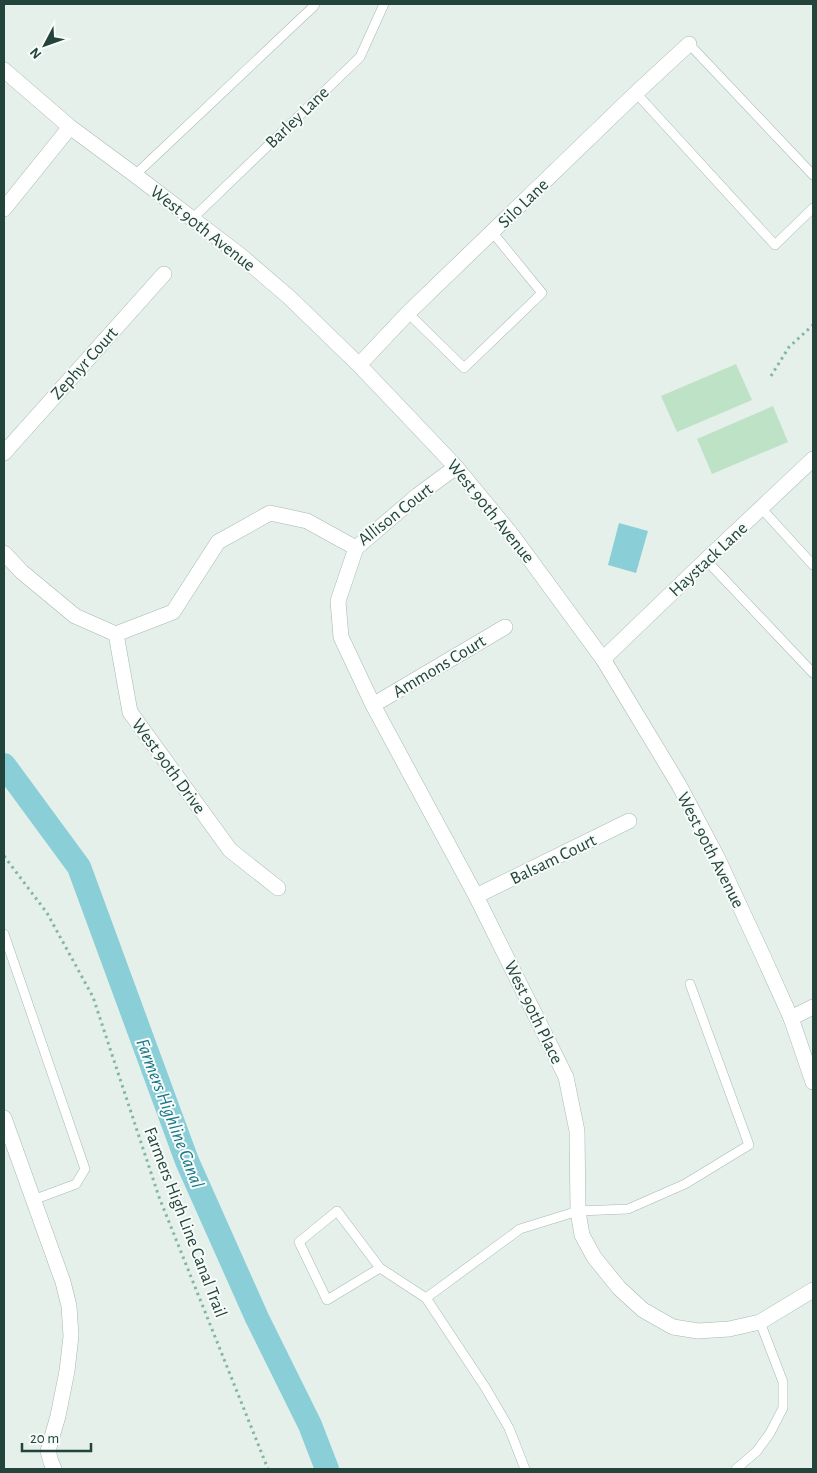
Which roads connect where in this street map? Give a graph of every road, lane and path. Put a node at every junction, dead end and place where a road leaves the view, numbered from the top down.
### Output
1 (315, 4) edge
2 (384, 4) edge
3 (689, 44) joint
4 (4, 70) edge
5 (636, 93) junction
6 (70, 127) junction
7 (135, 175) junction
8 (813, 175) edge
9 (813, 208) edge
10 (4, 209) edge
11 (192, 218) junction
12 (493, 233) junction
13 (164, 274) dead end
14 (408, 314) junction
15 (813, 325) edge
16 (359, 365) junction
17 (771, 376) dead end
18 (4, 453) edge
19 (813, 459) edge
20 (456, 467) junction
21 (761, 508) junction
22 (356, 548) junction
23 (4, 553) edge
24 (706, 560) junction
25 (813, 565) edge
26 (505, 626) dead end
27 (116, 634) junction
28 (603, 659) junction
29 (813, 673) edge
30 (374, 704) junction
31 (629, 821) dead end
32 (4, 856) edge
33 (278, 888) dead end
34 (476, 896) junction
35 (4, 934) edge
36 (690, 984) dead end
37 (813, 1007) edge
38 (791, 1018) junction
39 (813, 1082) edge
40 (4, 1118) edge
41 (33, 1200) junction
42 (578, 1211) junction
43 (380, 1268) junction
44 (813, 1290) edge
45 (426, 1298) junction
46 (760, 1322) junction
47 (54, 1469) edge
48 (268, 1469) edge
49 (525, 1469) edge
50 (736, 1469) edge

1 - 7 lane
2 - 11 lane, Barley Lane
3 - 5 street, Silo Lane
3 - 8 lane
4 - 6 street, West 90th Avenue
5 - 9 lane
5 - 12 street, Silo Lane
6 - 7 street, West 90th Avenue
6 - 10 street
7 - 11 street, West 90th Avenue
11 - 16 street, West 90th Avenue
12 - 14 street, Silo Lane
12 - 14 lane
13 - 18 street, Zephyr Court
14 - 16 street, Silo Lane
15 - 17 path
16 - 20 street, West 90th Avenue
19 - 21 street, Haystack Lane
20 - 22 street, Allison Court
20 - 28 street, West 90th Avenue
21 - 24 street, Haystack Lane
21 - 25 lane
22 - 27 street, Allison Court
22 - 30 street, West 90th Place
23 - 27 street
24 - 28 street, Haystack Lane
24 - 29 lane
26 - 30 street, Ammons Court
27 - 33 street, West 90th Drive
28 - 38 street, West 90th Avenue
30 - 34 street, West 90th Place
31 - 34 street, Balsam Court
32 - 48 path, Farmers High Line Canal Trail
34 - 42 street, West 90th Place
35 - 41 lane
36 - 42 lane
37 - 38 street
38 - 39 street, West 90th Avenue
40 - 41 street
41 - 47 street
42 - 45 lane
42 - 46 street, West 90th Place
43 - 43 lane
43 - 45 lane
44 - 46 street, West 90th Place
45 - 49 lane
46 - 50 lane

